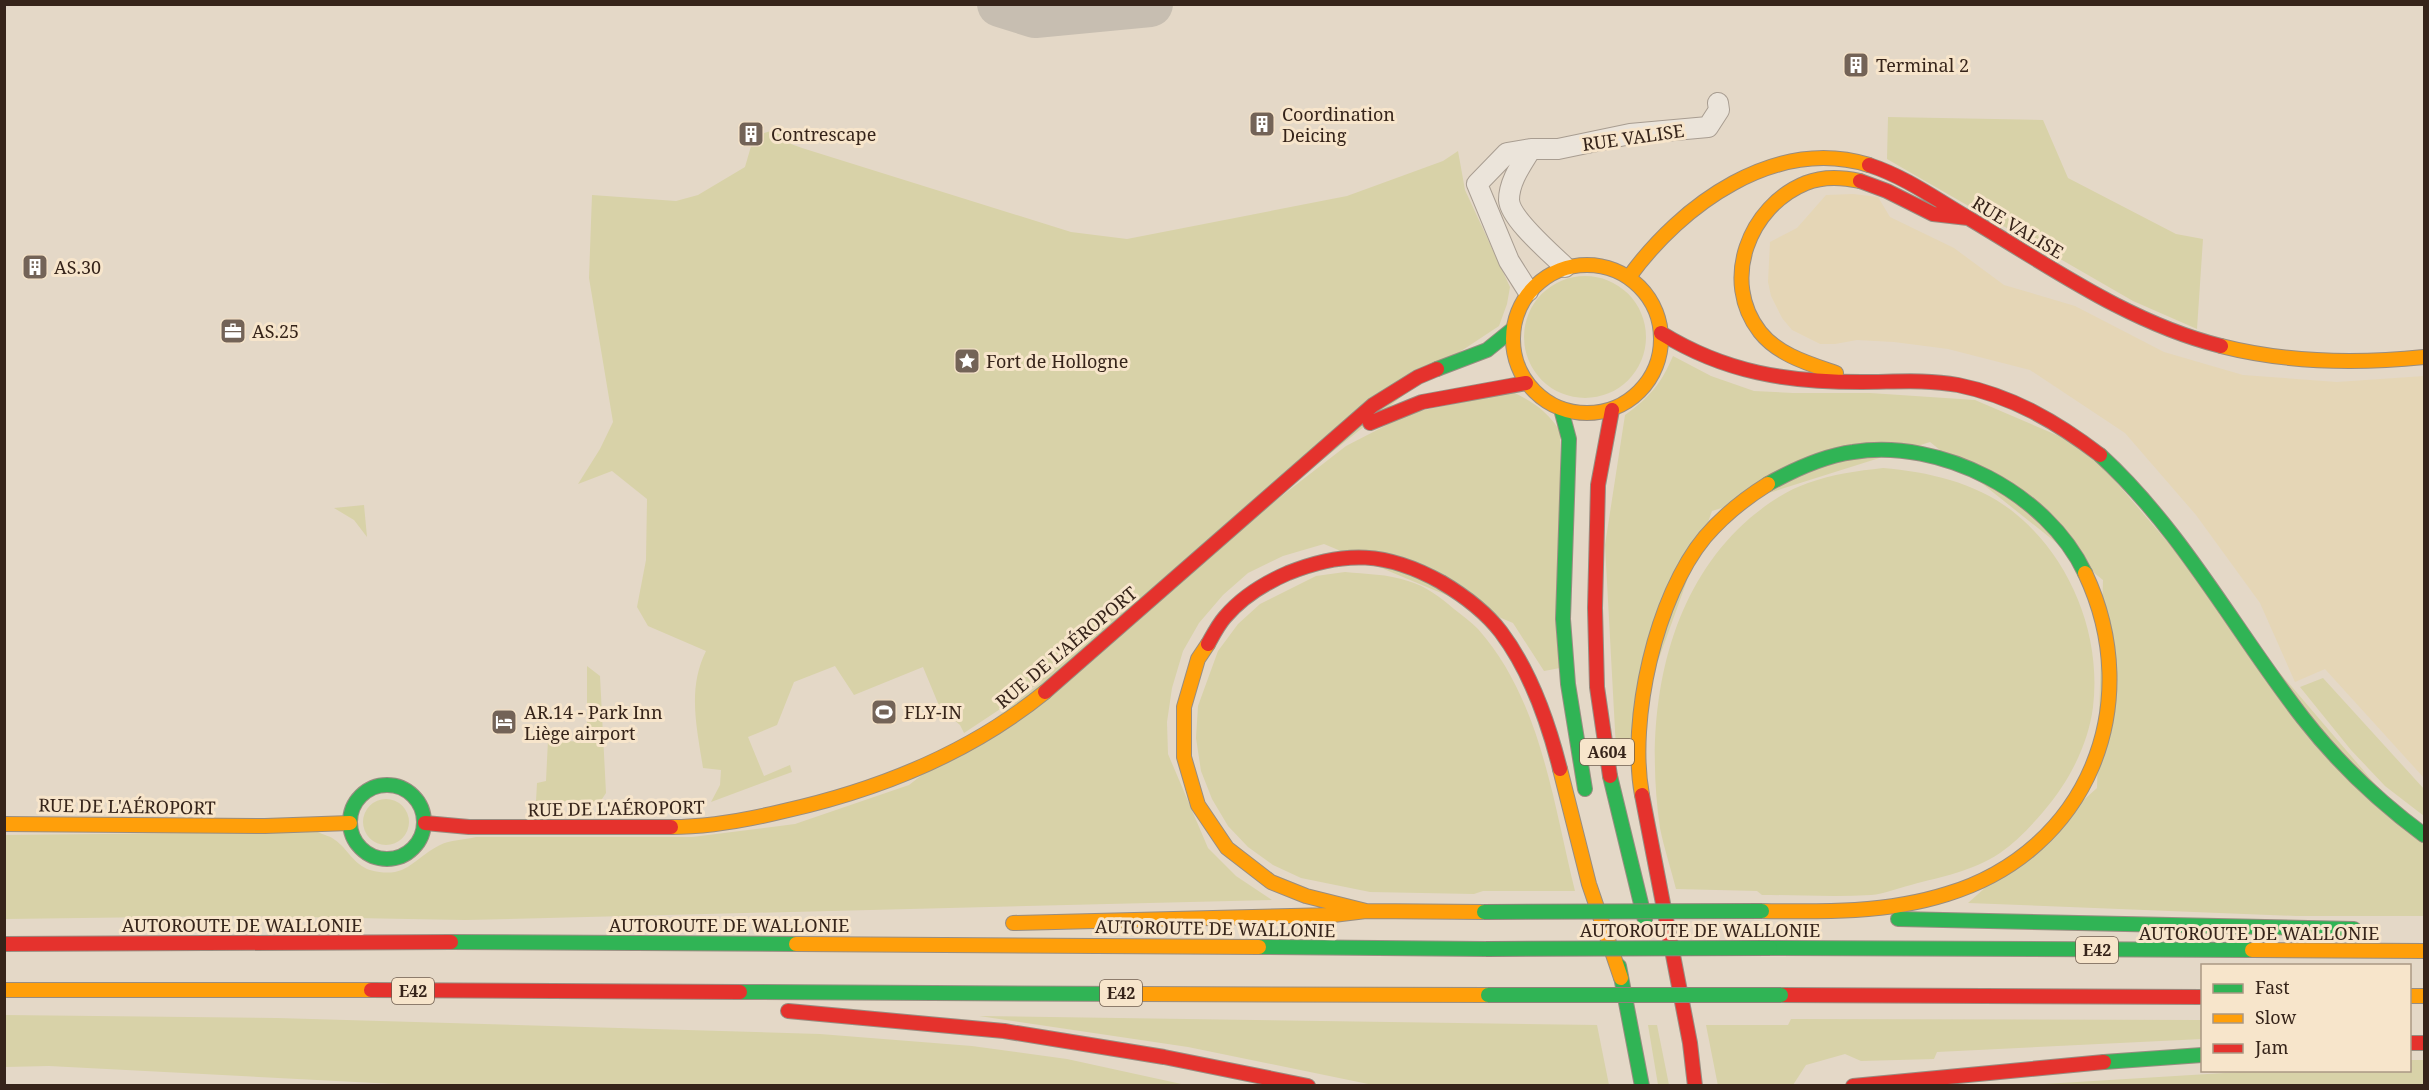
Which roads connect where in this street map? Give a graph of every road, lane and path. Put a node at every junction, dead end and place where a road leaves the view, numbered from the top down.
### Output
1 (1718, 103) dead end
2 (1531, 149) junction
3 (1968, 218) junction
4 (1565, 267) junction
5 (1629, 277) junction
6 (1528, 291) junction
7 (1513, 329) junction
8 (1662, 333) junction
9 (2424, 357) edge
10 (1860, 382) junction
11 (1526, 383) junction
12 (1561, 409) junction
13 (1612, 410) junction
14 (1331, 443) junction
15 (1587, 804) dead end
16 (350, 823) junction
17 (425, 823) junction
18 (4, 824) edge
19 (2424, 835) edge
20 (1606, 893) dead end
21 (1366, 911) junction
22 (1839, 912) junction
23 (1000, 924) dead end
24 (2367, 929) dead end
25 (924, 930) dead end
26 (4, 944) edge
27 (899, 944) junction
28 (2424, 951) edge
29 (1655, 958) dead end
30 (1621, 978) junction
31 (1661, 980) dead end
32 (4, 990) edge
33 (754, 993) junction
34 (2201, 996) edge
35 (1669, 1015) dead end
36 (1675, 1037) dead end
37 (2201, 1055) edge
38 (1308, 1086) edge
39 (1642, 1086) edge
40 (1694, 1086) edge
41 (1853, 1086) edge

1 - 2 street, RUE VALISE
2 - 4 street
2 - 6 street
3 - 5 main road, RUE VALISE
3 - 9 main road, RUE VALISE
3 - 10 main road
4 - 5 main road
4 - 6 main road
5 - 8 main road
6 - 7 main road
7 - 11 main road
7 - 14 main road, RUE DE L'AÉROPORT
8 - 10 main road
8 - 13 main road
10 - 19 main road
11 - 12 main road
11 - 14 main road, RUE DE L'AÉROPORT
12 - 13 main road
12 - 15 main road, A604
13 - 29 main road, A604
14 - 17 main road, RUE DE L'AÉROPORT
16 - 17 main road
16 - 17 main road
16 - 18 main road, RUE DE L'AÉROPORT
20 - 30 main road
21 - 22 main road, bridge
21 - 23 main road
21 - 30 main road
22 - 24 main road
22 - 40 main road
25 - 27 main road
26 - 27 main road, AUTOROUTE DE WALLONIE / E42
27 - 28 main road, AUTOROUTE DE WALLONIE / E42, bridge
30 - 39 main road
31 - 35 main road
32 - 33 main road, E42
33 - 34 main road, E42, bridge
33 - 38 main road
36 - 40 main road
37 - 41 main road

